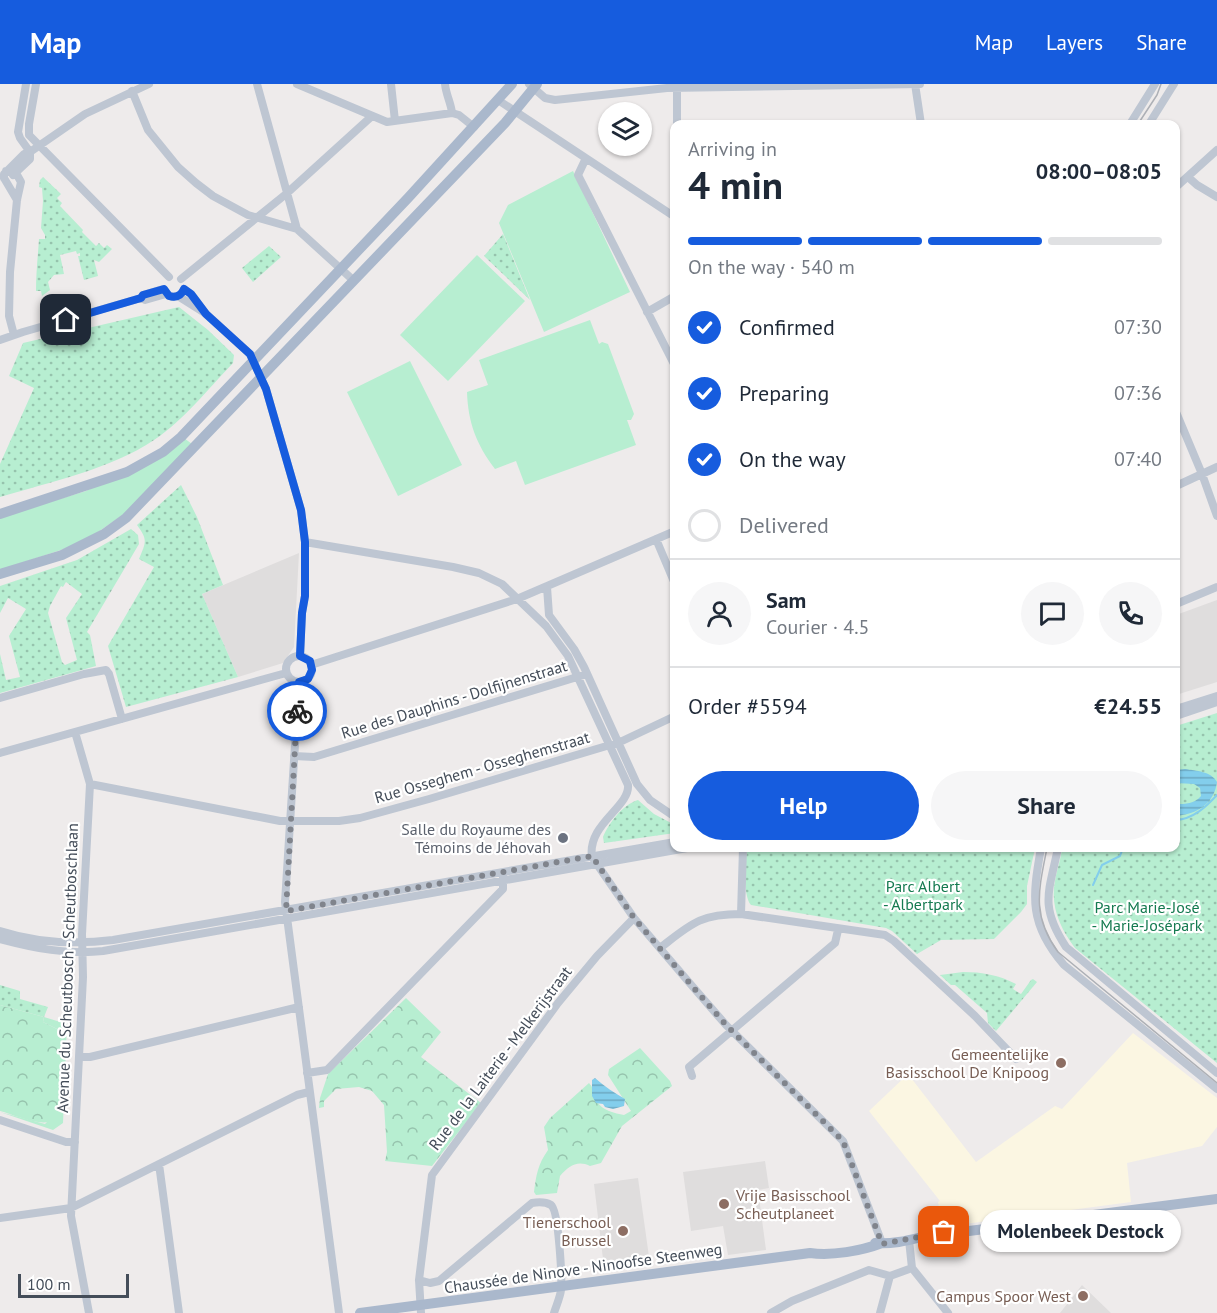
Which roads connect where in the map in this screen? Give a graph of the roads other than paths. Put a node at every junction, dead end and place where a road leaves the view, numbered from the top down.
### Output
1 (26, 84) edge
2 (36, 84) edge
3 (149, 84) edge
4 (257, 84) edge
5 (297, 84) edge
6 (391, 84) edge
7 (445, 84) edge
8 (512, 84) edge
9 (915, 84) edge
10 (920, 84) edge
11 (1155, 84) edge
12 (1174, 84) edge
13 (533, 85) edge
14 (677, 88) junction
15 (132, 92) junction
16 (498, 100) junction
17 (515, 111) junction
18 (452, 113) junction
19 (372, 116) junction
20 (677, 120) edge
21 (920, 120) edge
22 (1132, 120) edge
23 (1152, 120) edge
24 (395, 121) junction
25 (474, 127) junction
26 (40, 146) junction
27 (1217, 150) edge
28 (30, 152) junction
29 (586, 158) junction
30 (16, 173) junction
31 (4, 176) edge
32 (1188, 177) junction
33 (1180, 184) edge
34 (286, 194) junction
35 (1217, 197) edge
36 (17, 200) junction
37 (670, 214) edge
38 (258, 218) junction
39 (297, 229) junction
40 (341, 268) junction
41 (169, 277) junction
42 (181, 279) junction
43 (353, 280) junction
44 (165, 292) junction
45 (181, 293) junction
46 (670, 299) edge
47 (646, 312) junction
48 (14, 335) junction
49 (0, 340) edge
50 (670, 357) edge
51 (253, 361) junction
52 (261, 378) junction
53 (1180, 422) edge
54 (1217, 467) edge
55 (1202, 474) junction
56 (1180, 484) edge
57 (0, 514) edge
58 (1217, 516) edge
59 (670, 533) edge
60 (656, 539) junction
61 (305, 542) junction
62 (670, 572) edge
63 (0, 574) edge
64 (548, 587) junction
65 (1217, 587) edge
66 (517, 598) junction
67 (1180, 602) edge
68 (300, 656) junction
69 (311, 665) junction
70 (286, 673) junction
71 (583, 676) junction
72 (299, 682) junction
73 (1217, 696) edge
74 (0, 698) edge
75 (1217, 702) edge
76 (1180, 708) edge
77 (1180, 715) edge
78 (670, 718) edge
79 (122, 719) junction
80 (75, 732) junction
81 (620, 742) junction
82 (610, 745) junction
83 (0, 753) edge
84 (294, 756) junction
85 (90, 784) junction
86 (645, 794) junction
87 (626, 797) junction
88 (670, 814) edge
89 (291, 822) junction
90 (670, 843) edge
91 (670, 850) edge
92 (743, 852) edge
93 (1040, 852) edge
94 (1057, 852) edge
95 (595, 860) junction
96 (503, 876) junction
97 (741, 914) junction
98 (286, 915) junction
99 (634, 918) junction
100 (838, 930) junction
101 (0, 932) edge
102 (0, 939) edge
103 (83, 948) junction
104 (660, 948) junction
105 (299, 1007) junction
106 (732, 1031) junction
107 (79, 1057) junction
108 (1016, 1059) dead end
109 (307, 1073) junction
110 (1217, 1073) edge
111 (692, 1077) dead end
112 (1217, 1089) edge
113 (309, 1092) junction
114 (0, 1120) edge
115 (75, 1142) junction
116 (159, 1164) junction
117 (1217, 1199) edge
118 (71, 1208) junction
119 (0, 1218) edge
120 (909, 1240) junction
121 (882, 1244) junction
122 (912, 1268) junction
123 (890, 1276) junction
124 (419, 1280) junction
125 (561, 1286) junction
126 (420, 1309) edge
127 (775, 1312) edge
128 (89, 1313) edge
129 (179, 1313) edge
130 (339, 1313) edge
131 (360, 1313) edge
132 (554, 1313) edge
133 (880, 1313) edge
134 (948, 1313) edge

1 - 28 street
2 - 26 street
3 - 15 street
4 - 34 street
5 - 19 street
6 - 24 street
7 - 18 street
8 - 16 main road
9 - 10 street
9 - 14 street
9 - 21 street
11 - 22 street
12 - 23 street
13 - 14 street
13 - 17 main road
14 - 20 street
15 - 26 street
15 - 38 street
16 - 17 street
16 - 25 main road
17 - 29 street
17 - 43 main road
18 - 24 street
18 - 25 street
19 - 24 street
19 - 34 street
25 - 40 main road
26 - 28 street
26 - 41 street
27 - 32 street
28 - 30 street
28 - 31 street
29 - 37 street
29 - 47 street
30 - 31 street
30 - 36 street
31 - 36 street
32 - 33 street
32 - 35 street
34 - 38 street
34 - 39 street
36 - 48 street
38 - 39 street
38 - 42 street
39 - 40 street
40 - 43 street
40 - 51 main road
41 - 42 street
41 - 44 street
42 - 45 street
43 - 52 main road
44 - 45 street
44 - 48 street
45 - 51 street
46 - 47 street
47 - 50 street
48 - 49 street
51 - 52 street
51 - 57 main road
52 - 61 street
52 - 63 main road
53 - 55 street
54 - 55 street
55 - 56 street
55 - 58 street
59 - 60 street
60 - 62 street
60 - 64 street
61 - 66 street
61 - 68 street
64 - 66 street
64 - 71 street
65 - 67 street
66 - 69 street
66 - 71 street
68 - 69 street
68 - 70 street
69 - 72 street
70 - 72 street
70 - 79 street
71 - 81 street
71 - 82 street
71 - 84 street, Rue des Dauphins - Dolfijnenstraat
72 - 84 street
73 - 76 street
74 - 79 street
75 - 77 street
78 - 81 street, Rue Osseghem - Osseghemstraat
79 - 80 street
80 - 83 street
80 - 85 street, Avenue du Scheutbosch - Scheutboschlaan
81 - 82 street, Rue Osseghem - Osseghemstraat
81 - 86 street
82 - 87 street
82 - 89 street, Rue Osseghem - Osseghemstraat
84 - 89 street
85 - 89 street, Rue Osseghem - Osseghemstraat
85 - 103 street, Avenue du Scheutbosch - Scheutboschlaan
86 - 87 street
86 - 88 street
87 - 95 street
89 - 98 street
90 - 95 street
91 - 95 street
92 - 97 street
93 - 112 street
94 - 110 street
95 - 96 street
95 - 99 street
96 - 98 street
96 - 109 street
97 - 100 street
97 - 104 street
98 - 103 street
98 - 105 street
99 - 104 street
99 - 124 street, Rue de la Laiterie - Melkerijstraat
100 - 106 street
100 - 108 street
101 - 103 street
102 - 103 street
103 - 107 street, Avenue du Scheutbosch - Scheutboschlaan
104 - 106 street
105 - 107 street
105 - 109 street
106 - 111 street
106 - 121 street
107 - 115 street, Avenue du Scheutbosch - Scheutboschlaan
109 - 113 street
113 - 116 street
113 - 130 street
114 - 115 street
115 - 118 street, Avenue du Scheutbosch - Scheutboschlaan
116 - 118 street
116 - 129 street
117 - 120 main road, Chaussée de Ninove - Ninoofse Steenweg
118 - 119 street
118 - 128 street, Avenue du Scheutbosch - Scheutboschlaan
120 - 121 main road, Chaussée de Ninove - Ninoofse Steenweg
120 - 122 street
121 - 125 main road, Chaussée de Ninove - Ninoofse Steenweg
122 - 123 street
122 - 134 street
123 - 127 street
123 - 133 street
124 - 125 street
124 - 126 street, Rue de la Laiterie - Melkerijstraat
125 - 126 main road, Chaussée de Ninove - Ninoofse Steenweg
125 - 132 street
126 - 131 main road, Chaussée de Ninove - Ninoofse Steenweg

